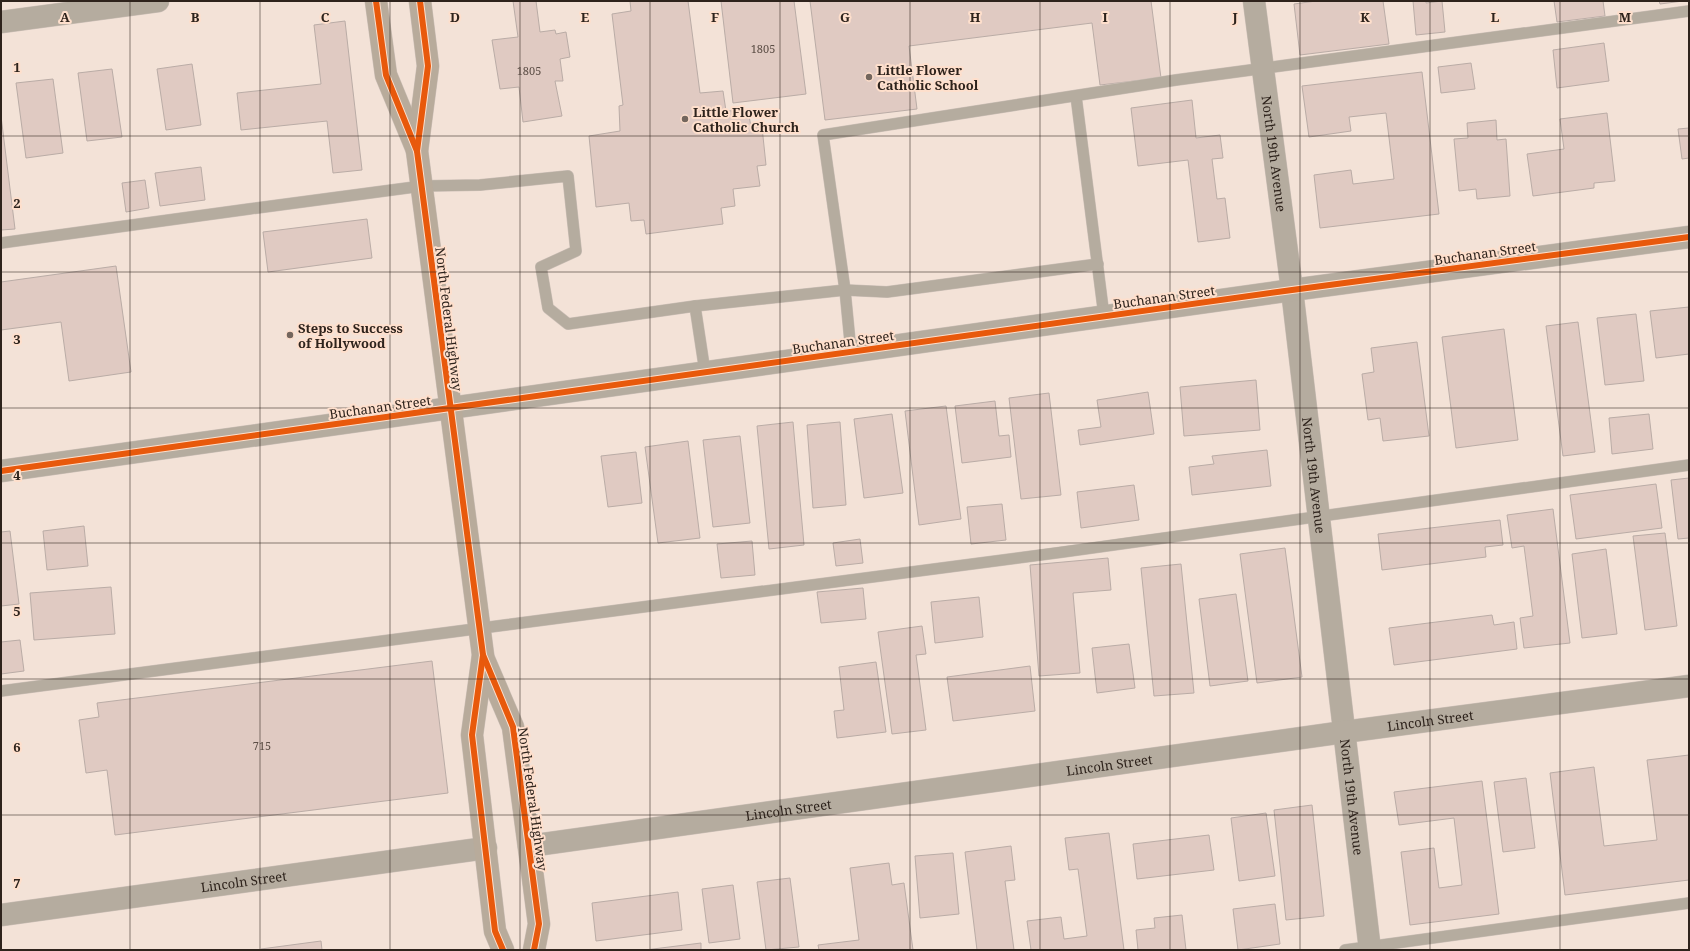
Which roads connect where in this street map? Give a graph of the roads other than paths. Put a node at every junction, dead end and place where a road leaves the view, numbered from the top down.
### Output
1 (158, 1) edge
2 (376, 1) edge
3 (420, 1) edge
4 (1254, 1) edge
5 (1689, 11) edge
6 (1, 22) edge
7 (1263, 68) junction
8 (1076, 96) junction
9 (417, 151) junction
10 (422, 186) junction
11 (1689, 236) edge
12 (1, 243) edge
13 (1098, 264) junction
14 (845, 290) junction
15 (1292, 290) junction
16 (695, 306) junction
17 (1104, 316) junction
18 (851, 352) junction
19 (705, 372) junction
20 (450, 408) junction
21 (1689, 465) edge
22 (1, 471) edge
23 (1319, 518) junction
24 (480, 631) junction
25 (483, 656) junction
26 (1689, 686) edge
27 (1, 691) edge
28 (1344, 732) junction
29 (529, 846) junction
30 (486, 848) junction
31 (1689, 903) edge
32 (1, 915) edge
33 (1370, 948) edge
34 (504, 950) edge
35 (534, 950) edge
36 (1345, 950) edge

1 - 6 street
2 - 9 main road
3 - 9 main road
4 - 7 street, North 19th Avenue
5 - 7 lane
7 - 8 lane
7 - 15 street, North 19th Avenue
8 - 13 lane
8 - 14 lane
9 - 10 main road, North Federal Highway
10 - 12 lane
10 - 16 lane
10 - 20 main road, North Federal Highway
11 - 15 street, Buchanan Street
13 - 14 lane
13 - 17 lane
14 - 16 lane
14 - 18 lane
15 - 17 street, Buchanan Street
15 - 23 street, North 19th Avenue
16 - 19 lane
17 - 18 street, Buchanan Street
18 - 19 street, Buchanan Street
19 - 20 street, Buchanan Street
20 - 22 street, Buchanan Street
20 - 24 main road, North Federal Highway
21 - 23 lane
23 - 24 lane
23 - 28 street, North 19th Avenue
24 - 25 main road, North Federal Highway
24 - 27 lane
25 - 29 main road, North Federal Highway
25 - 30 main road, North Federal Highway
26 - 28 street, Lincoln Street
28 - 29 street, Lincoln Street
28 - 33 street, North 19th Avenue
29 - 35 main road, North Federal Highway
30 - 32 street, Lincoln Street
30 - 34 main road, North Federal Highway
31 - 33 lane
33 - 36 lane

